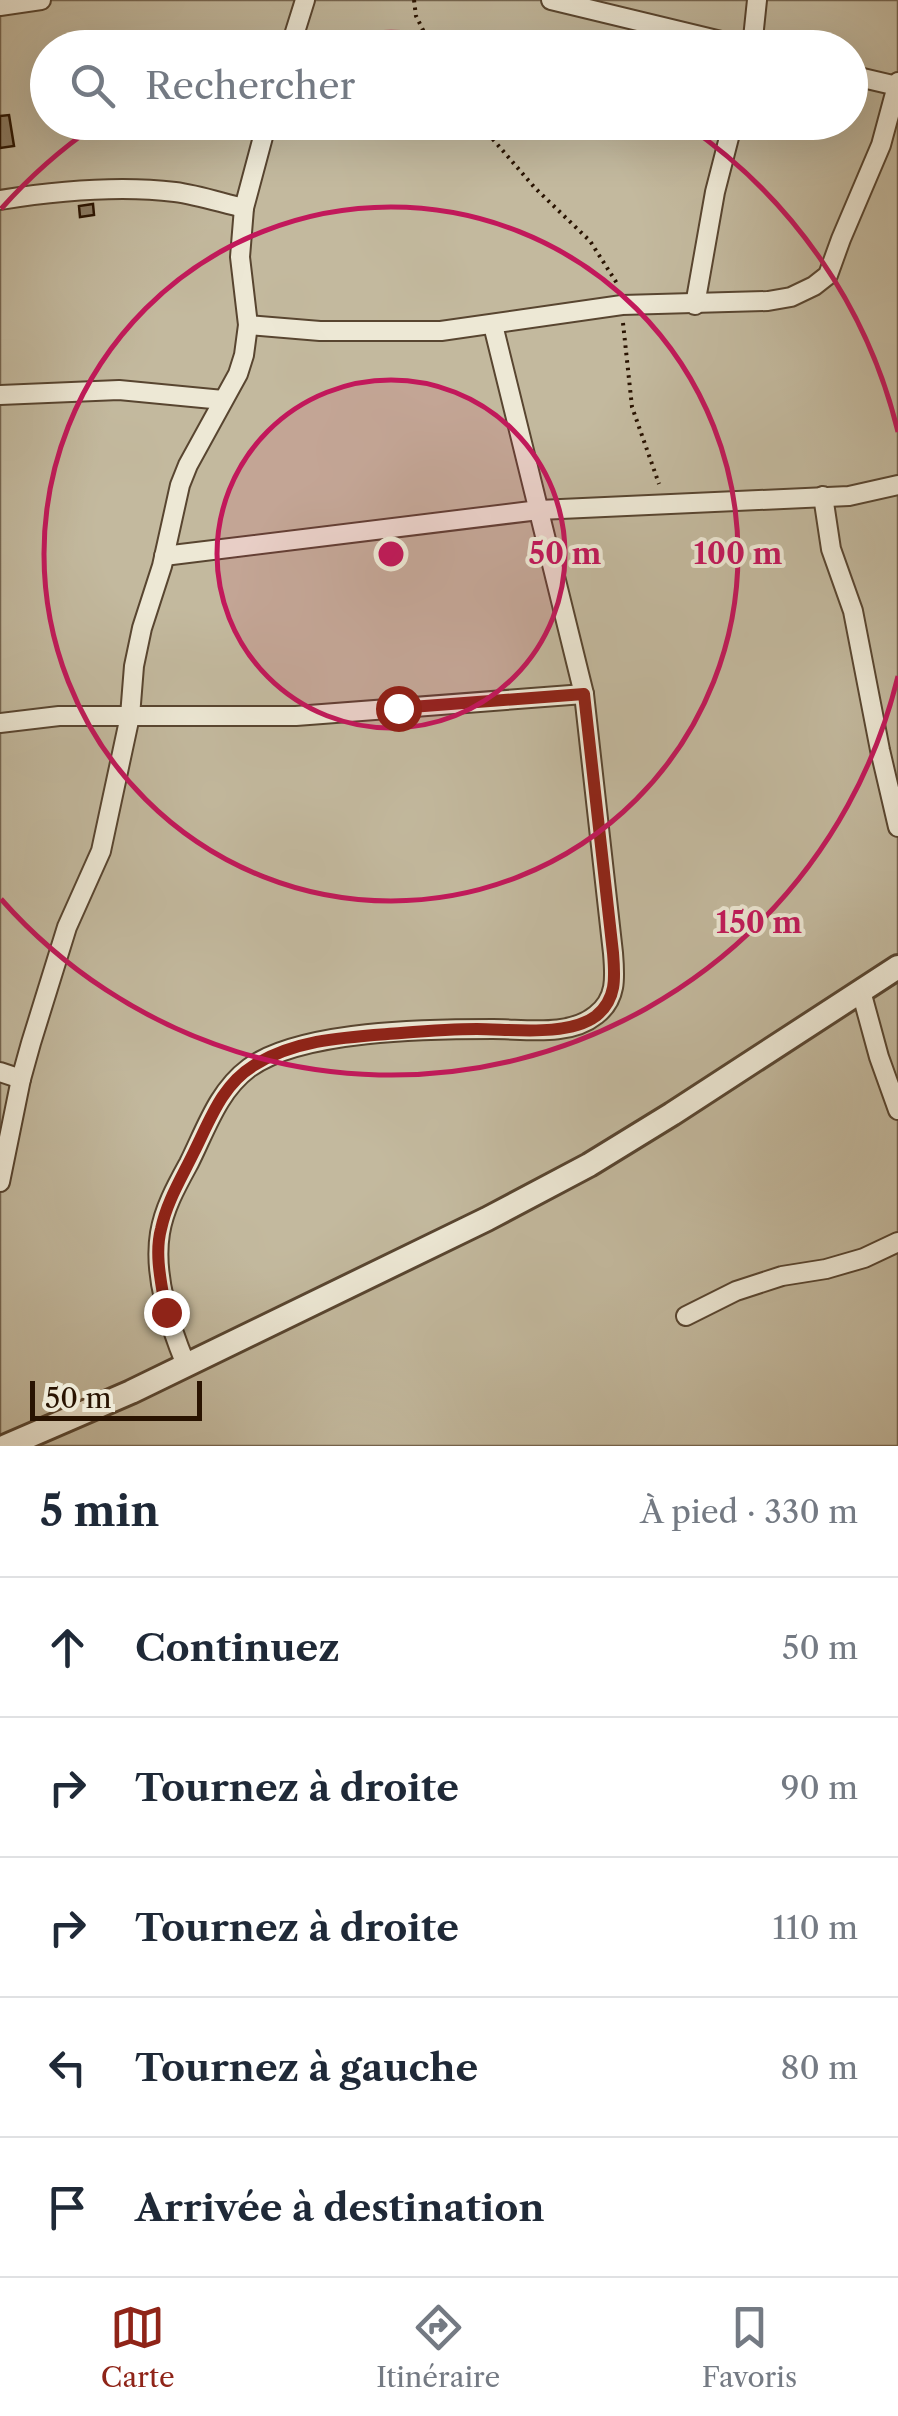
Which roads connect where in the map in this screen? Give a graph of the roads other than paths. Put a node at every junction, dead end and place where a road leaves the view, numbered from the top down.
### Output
1 (41, 0) edge
2 (305, 0) edge
3 (550, 0) edge
4 (757, 0) edge
5 (0, 6) edge
6 (296, 30) edge
7 (676, 30) edge
8 (753, 30) edge
9 (868, 78) edge
10 (898, 84) edge
11 (262, 140) edge
12 (729, 140) edge
13 (890, 147) edge
14 (0, 200) edge
15 (244, 208) junction
16 (695, 305) junction
17 (248, 324) junction
18 (494, 325) junction
19 (0, 395) edge
20 (223, 400) junction
21 (898, 485) edge
22 (822, 496) junction
23 (539, 510) junction
24 (164, 556) junction
25 (584, 694) junction
26 (130, 716) junction
27 (0, 723) edge
28 (898, 827) edge
29 (898, 967) edge
30 (861, 991) junction
31 (0, 1072) edge
32 (21, 1079) junction
33 (898, 1110) edge
34 (0, 1182) edge
35 (898, 1242) edge
36 (686, 1316) dead end
37 (186, 1365) junction
38 (6, 1446) edge

1 - 5 street
2 - 6 street
3 - 7 street
4 - 8 street
9 - 10 street
10 - 13 street
11 - 15 street
12 - 16 street
13 - 16 street
14 - 15 street
15 - 17 street
16 - 18 street
17 - 18 street
17 - 20 street
18 - 23 street
19 - 20 street
20 - 24 street
21 - 22 street
22 - 23 street
22 - 28 street
23 - 24 street
23 - 25 street
24 - 26 street
25 - 26 street
25 - 37 street
26 - 27 street
26 - 32 street
29 - 30 street
30 - 33 street
30 - 37 street
31 - 32 street
32 - 34 street
35 - 36 street
37 - 38 street

